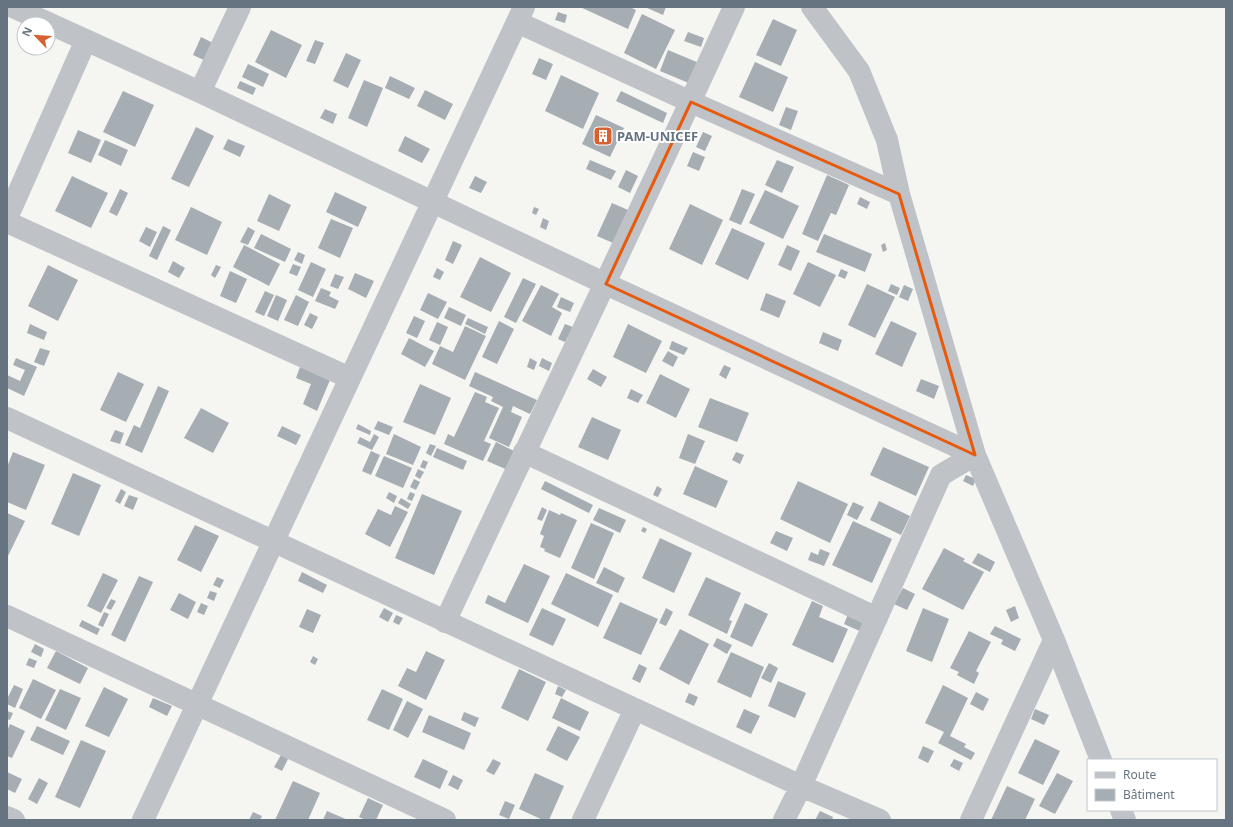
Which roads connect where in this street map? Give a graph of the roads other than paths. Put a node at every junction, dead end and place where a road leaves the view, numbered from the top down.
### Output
1 (13, 7) edge
2 (240, 7) edge
3 (734, 7) edge
4 (812, 7) edge
5 (520, 14) edge
6 (86, 40) junction
7 (200, 92) junction
8 (691, 102) junction
9 (899, 194) junction
10 (433, 203) junction
11 (7, 218) edge
12 (7, 222) edge
13 (606, 284) junction
14 (350, 378) junction
15 (7, 418) edge
16 (524, 452) junction
17 (975, 455) junction
18 (273, 542) junction
19 (7, 616) edge
20 (877, 618) junction
21 (445, 622) junction
22 (1054, 640) junction
23 (196, 705) junction
24 (635, 710) junction
25 (1101, 759) edge
26 (801, 786) junction
27 (7, 817) edge
28 (14, 820) edge
29 (143, 820) edge
30 (445, 820) edge
31 (583, 820) edge
32 (784, 820) edge
33 (880, 820) edge
34 (972, 820) edge

1 - 6 street
2 - 7 street
3 - 8 street
4 - 9 street
5 - 8 street
5 - 10 street
6 - 7 street
6 - 11 street
7 - 10 street
8 - 9 street
8 - 13 street
9 - 17 street
10 - 13 street
10 - 14 street
12 - 14 street
13 - 16 street
13 - 17 street
14 - 18 street
15 - 18 street
16 - 20 street
16 - 21 street
17 - 20 street
17 - 22 street
18 - 21 street
18 - 23 street
19 - 23 street
20 - 26 street
21 - 24 street
22 - 25 street
22 - 34 street
23 - 29 street
23 - 30 street
24 - 26 street
24 - 31 street
26 - 32 street
26 - 33 street
27 - 28 street

